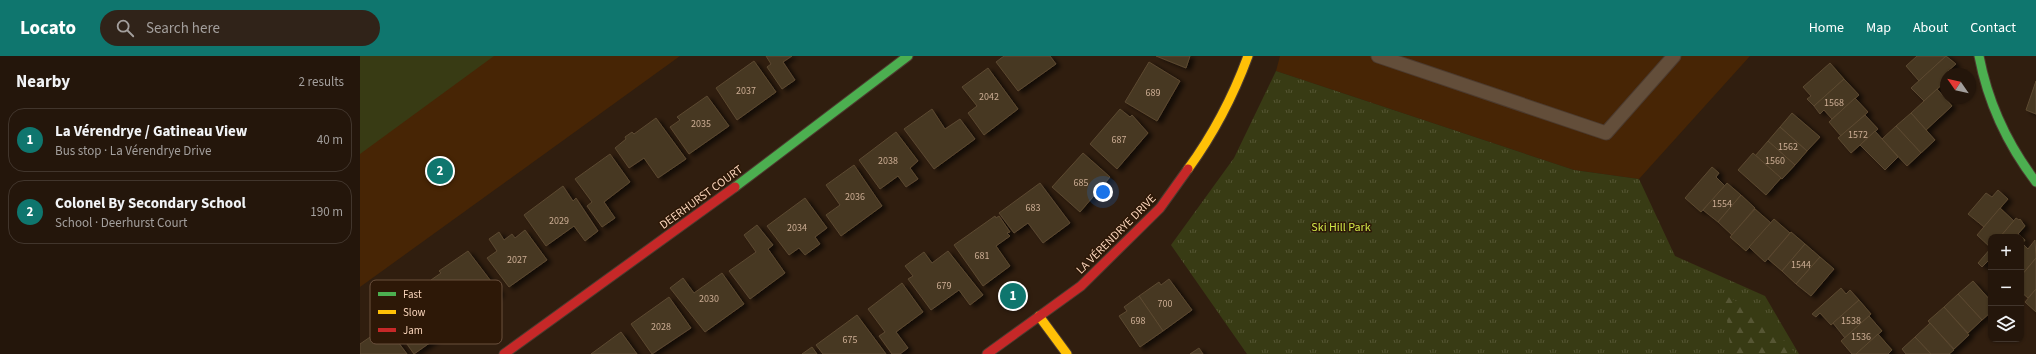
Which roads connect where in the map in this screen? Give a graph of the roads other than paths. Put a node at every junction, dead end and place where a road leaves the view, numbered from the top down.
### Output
1 (908, 56) edge
2 (1248, 56) edge
3 (1378, 56) edge
4 (1674, 56) edge
5 (1979, 56) edge
6 (2036, 182) edge
7 (1039, 316) junction
8 (504, 354) edge
9 (987, 354) edge
10 (1067, 354) edge

1 - 8 street, DEERHURST COURT
2 - 7 street, LA VÉRENDRYE DRIVE
3 - 4 lane
5 - 6 street
7 - 9 street, LA VÉRENDRYE DRIVE
7 - 10 street

